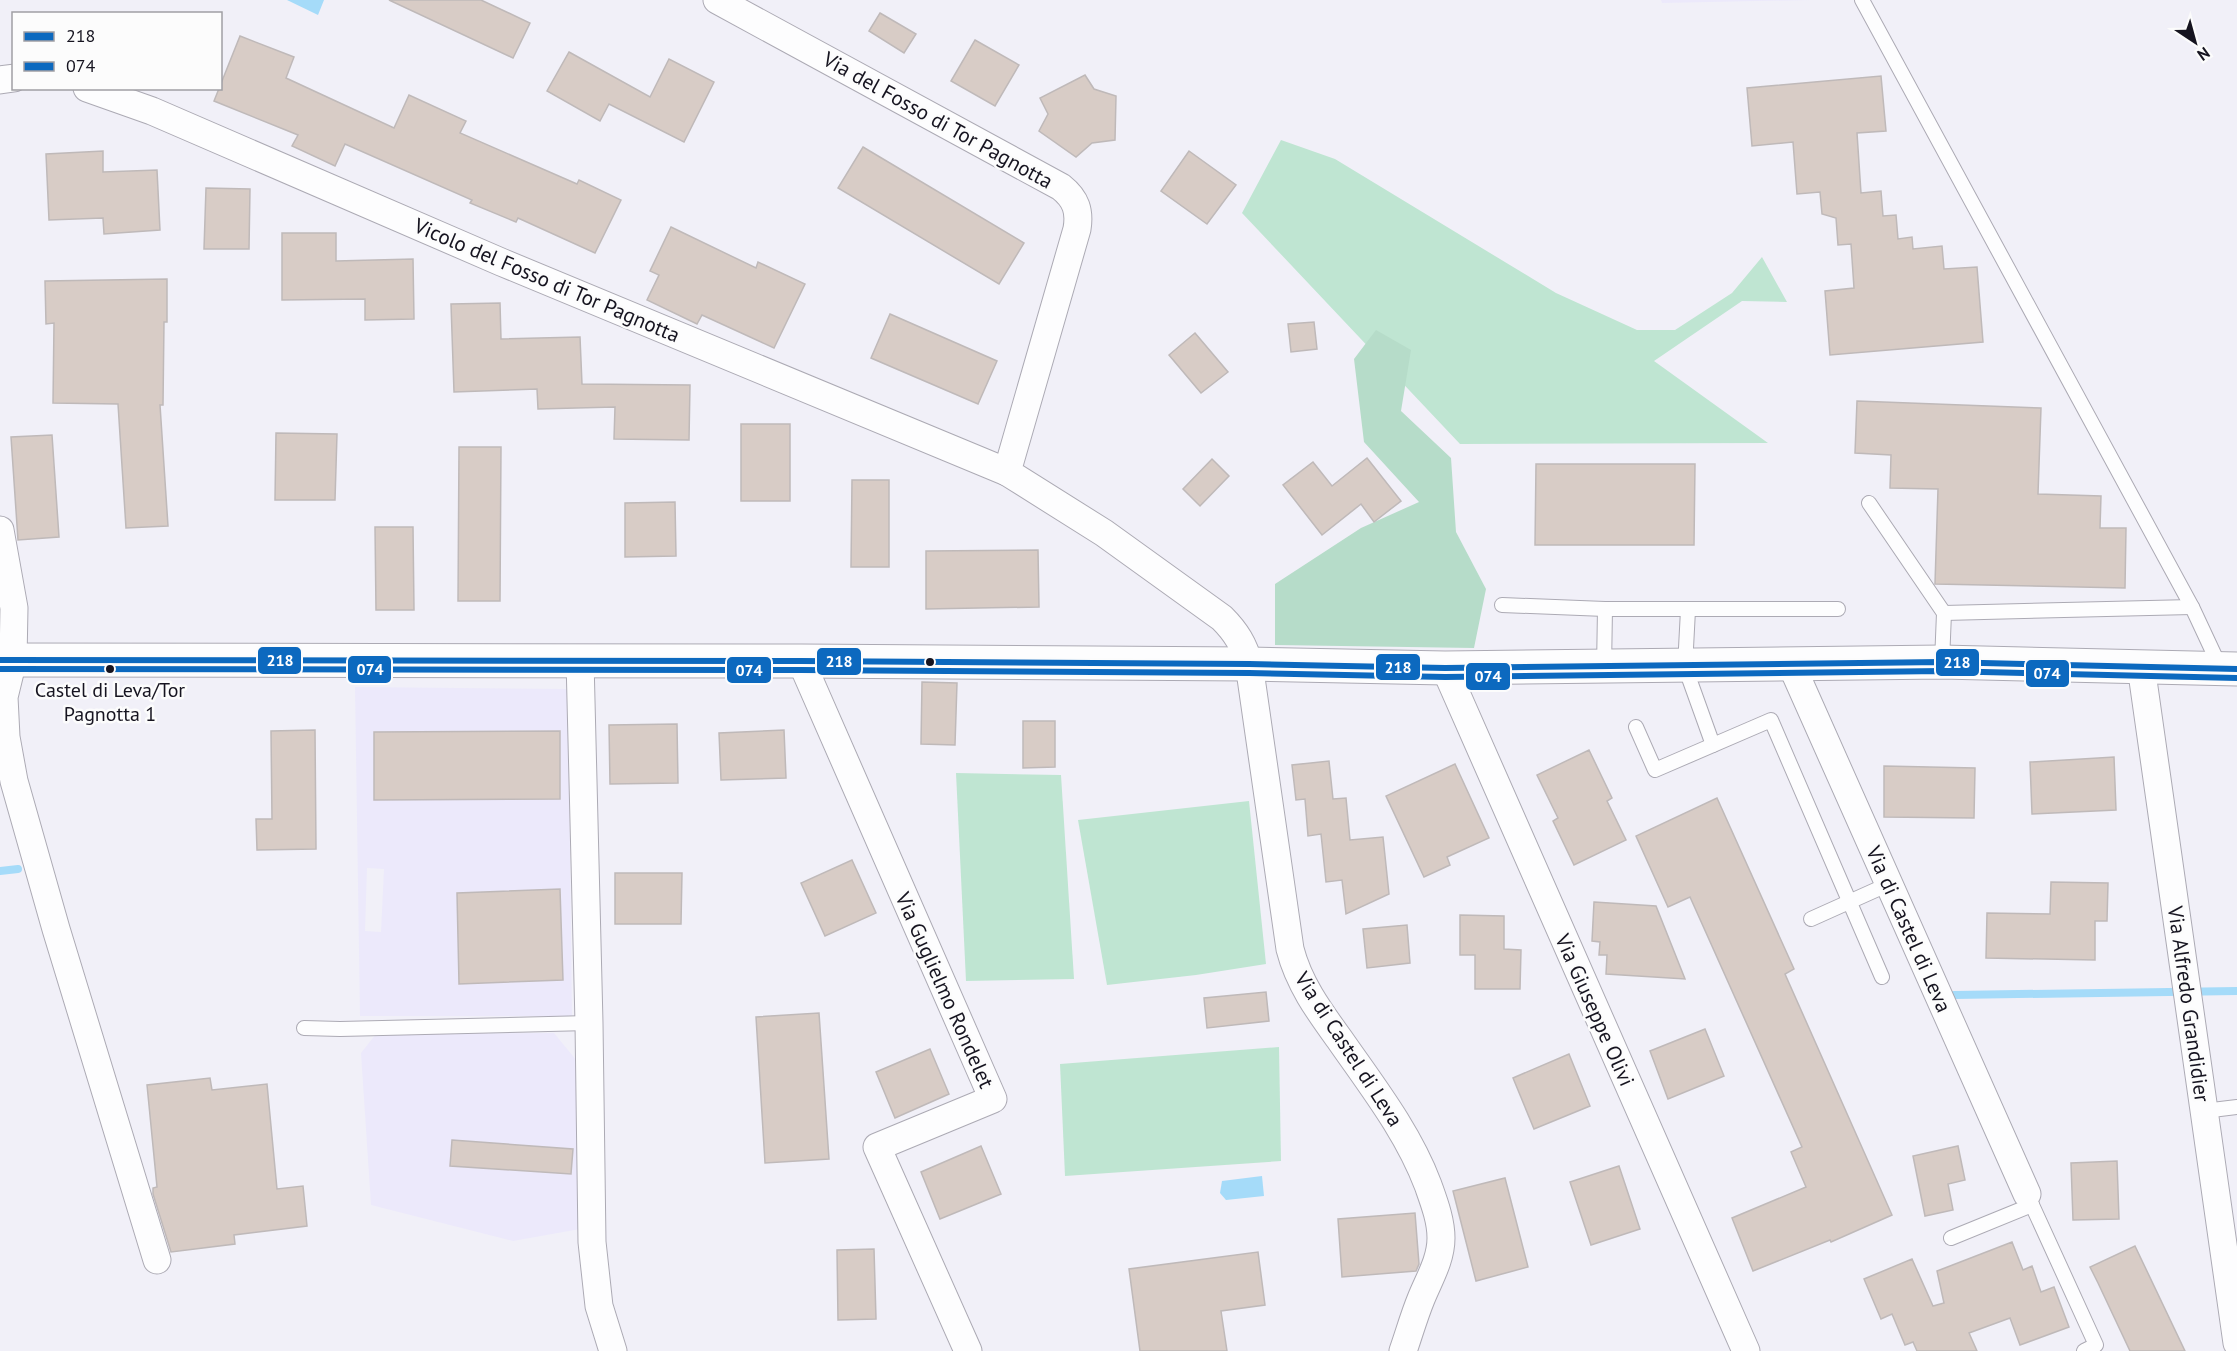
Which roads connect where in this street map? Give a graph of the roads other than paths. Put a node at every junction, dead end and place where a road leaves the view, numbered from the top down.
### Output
1 (717, 0) edge
2 (1862, 0) edge
3 (93, 90) edge
4 (1007, 472) junction
5 (1869, 503) dead end
6 (0, 530) edge
7 (1502, 605) dead end
8 (2192, 607) junction
9 (1605, 609) junction
10 (1688, 609) junction
11 (1838, 609) dead end
12 (1944, 613) junction
13 (6, 660) edge
14 (580, 660) junction
15 (801, 661) junction
16 (1942, 662) junction
17 (1250, 664) junction
18 (1791, 664) junction
19 (2141, 666) junction
20 (1685, 667) junction
21 (1445, 668) junction
22 (1604, 668) junction
23 (2229, 669) edge
24 (1636, 727) dead end
25 (1713, 745) junction
26 (1889, 884) junction
27 (1849, 900) junction
28 (1811, 919) dead end
29 (1882, 977) dead end
30 (590, 1023) junction
31 (304, 1028) dead end
32 (2237, 1107) edge
33 (2204, 1111) junction
34 (2030, 1199) junction
35 (1951, 1238) dead end
36 (157, 1260) dead end
37 (2237, 1342) edge
38 (614, 1351) edge
39 (968, 1351) edge
40 (1403, 1351) edge
41 (1746, 1351) edge
42 (2084, 1351) edge

1 - 4 street, Via del Fosso di Tor Pagnotta
2 - 8 lane
3 - 4 street, Vicolo del Fosso di Tor Pagnotta
4 - 17 street
5 - 12 lane
6 - 13 street
7 - 9 lane
8 - 12 lane
8 - 23 lane
9 - 10 lane
9 - 22 lane
10 - 11 lane
10 - 20 lane
12 - 16 lane
13 - 14 street
13 - 36 street
14 - 15 street
14 - 30 street
15 - 17 street
15 - 39 street, Via Guglielmo Rondelet
16 - 18 street
16 - 19 street
17 - 21 street
17 - 40 street, Via di Castel di Leva
18 - 20 street
18 - 26 street, Via di Castel di Leva
19 - 23 street
19 - 33 street, Via Alfredo Grandidier
20 - 22 street
20 - 25 lane
21 - 22 street
21 - 41 street, Via Giuseppe Olivi
24 - 25 lane
25 - 27 lane
26 - 27 lane
26 - 34 street, Via di Castel di Leva
27 - 28 lane
27 - 29 lane
30 - 31 lane
30 - 38 street
32 - 33 lane
33 - 37 street, Via Alfredo Grandidier
34 - 35 lane
34 - 42 lane

